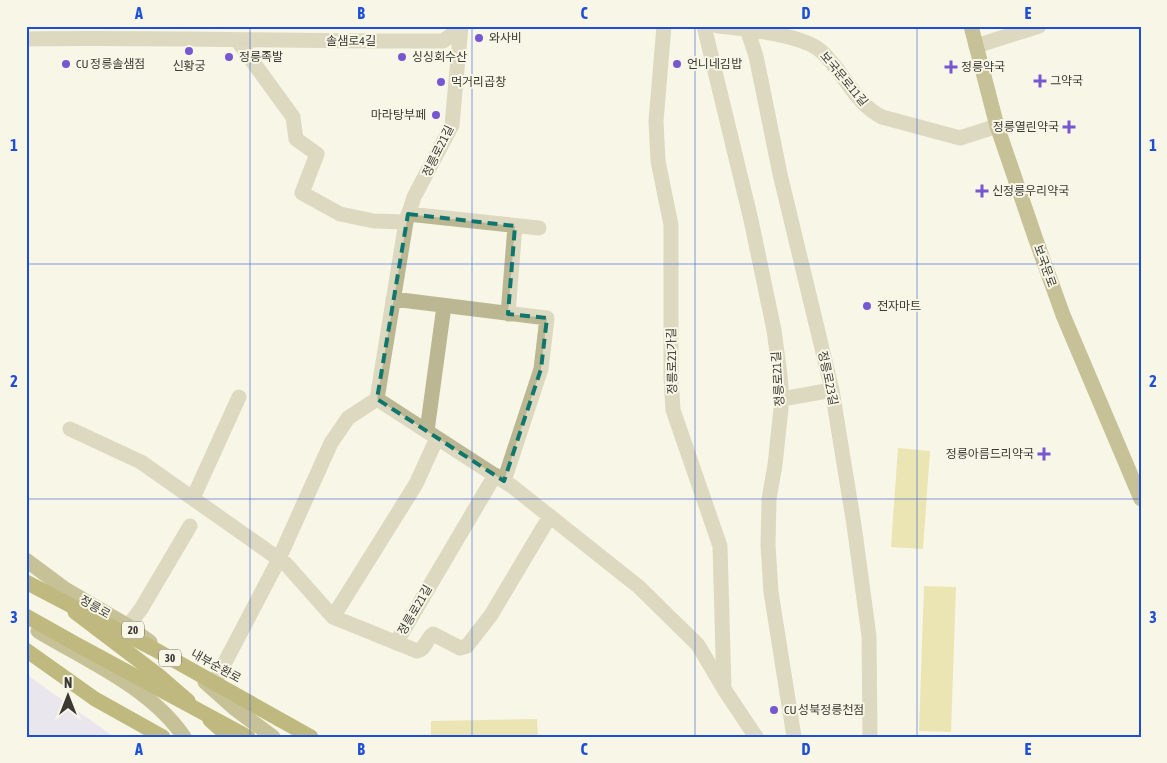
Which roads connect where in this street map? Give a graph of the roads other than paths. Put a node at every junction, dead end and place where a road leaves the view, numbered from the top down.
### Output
1 (460, 26) edge
2 (664, 26) edge
3 (704, 26) edge
4 (718, 26) edge
5 (971, 26) edge
6 (1039, 26) edge
7 (747, 28) edge
8 (55, 32) edge
9 (179, 32) edge
10 (26, 39) edge
11 (237, 40) junction
12 (976, 46) junction
13 (997, 126) junction
14 (407, 218) junction
15 (515, 226) junction
16 (539, 228) dead end
17 (393, 299) junction
18 (444, 306) junction
19 (508, 314) junction
20 (832, 390) junction
21 (239, 397) dead end
22 (377, 399) junction
23 (782, 399) junction
24 (70, 430) dead end
25 (432, 435) junction
26 (500, 478) junction
27 (192, 498) junction
28 (1141, 499) edge
29 (550, 516) junction
30 (190, 526) dead end
31 (26, 560) edge
32 (278, 561) junction
33 (26, 576) edge
34 (26, 582) edge
35 (26, 616) edge
36 (333, 617) junction
37 (26, 624) edge
38 (128, 626) junction
39 (396, 643) junction
40 (26, 650) edge
41 (212, 687) junction
42 (724, 689) junction
43 (234, 708) junction
44 (162, 737) edge
45 (184, 737) edge
46 (229, 737) edge
47 (248, 737) edge
48 (273, 737) edge
49 (311, 737) edge
50 (756, 737) edge
51 (794, 737) edge
52 (870, 737) edge

1 - 11 street, 솔샘로4길
1 - 14 street, 정릉로21길
2 - 42 street, 정릉로21가길
3 - 23 street, 정릉로21길
4 - 7 street, 보국문로11길
5 - 12 main road, 보국문로
6 - 12 street
7 - 13 street, 보국문로11길
7 - 20 street, 정릉로23길
8 - 9 street, 솔샘로4길
8 - 10 street, 솔샘로4길
9 - 11 street, 솔샘로4길
11 - 14 street
12 - 13 main road, 보국문로
13 - 28 main road, 보국문로
14 - 15 street
14 - 17 street, 정릉로21길
15 - 16 street
15 - 19 street
17 - 18 street, 정릉로21길
17 - 22 street, 정릉로21길
18 - 19 street, 정릉로21길
18 - 25 street
19 - 26 street, 정릉로21길
20 - 23 street
20 - 52 street, 정릉로23길
21 - 27 street
22 - 25 street
22 - 32 street
23 - 51 street, 정릉로21길
24 - 27 street
25 - 26 street
25 - 36 street
26 - 29 street
26 - 39 street, 정릉로21길
27 - 32 street
29 - 39 street, 정릉로21길
29 - 42 street
30 - 38 street
31 - 38 main road, 정릉로 / 20
32 - 36 street
32 - 41 street
33 - 46 highway
34 - 49 highway, 내부순환로 / 30, bridge
35 - 47 highway, bridge
36 - 39 street
37 - 45 main road
38 - 41 main road, 정릉로 / 20
40 - 44 highway
41 - 43 main road, 정릉로 / 20
42 - 50 street
43 - 47 main road, 정릉로
43 - 48 main road, 정릉로 / 20

